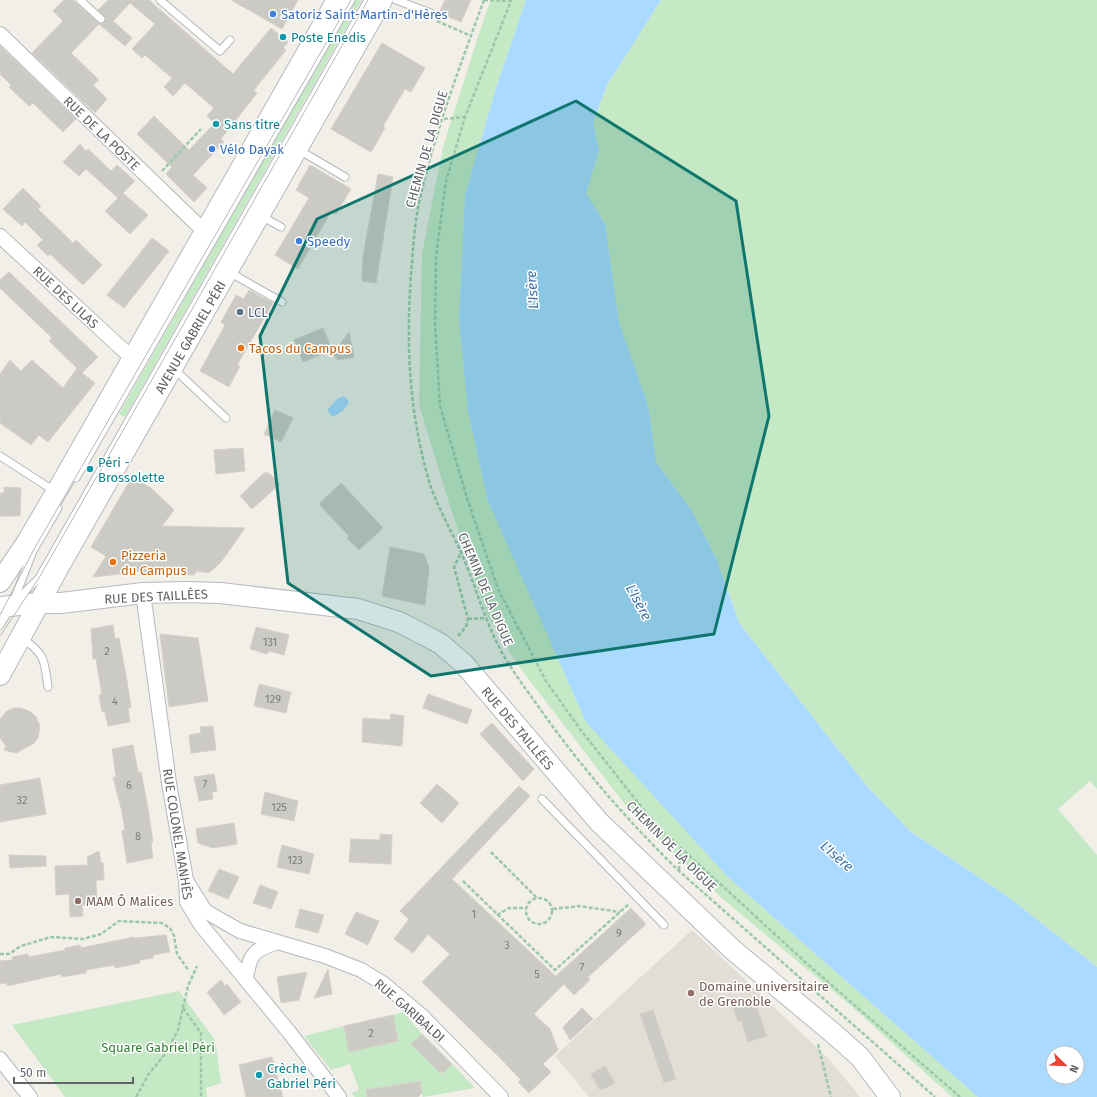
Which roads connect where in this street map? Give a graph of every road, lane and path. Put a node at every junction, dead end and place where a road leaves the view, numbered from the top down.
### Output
1 (80, 0) edge
2 (160, 0) edge
3 (337, 0) edge
4 (351, 0) edge
5 (368, 0) edge
6 (382, 0) edge
7 (396, 0) edge
8 (484, 0) edge
9 (511, 0) edge
10 (431, 13) dead end
11 (101, 19) dead end
12 (0, 34) edge
13 (230, 40) dead end
14 (465, 117) junction
15 (444, 119) junction
16 (201, 129) dead end
17 (297, 149) junction
18 (345, 177) dead end
19 (148, 178) junction
20 (259, 215) junction
21 (281, 227) dead end
22 (204, 231) junction
23 (0, 236) edge
24 (227, 271) junction
25 (282, 302) dead end
26 (133, 358) junction
27 (172, 368) junction
28 (226, 418) dead end
29 (0, 456) edge
30 (63, 493) junction
31 (462, 553) junction
32 (0, 582) edge
33 (143, 593) junction
34 (40, 603) junction
35 (6, 606) edge
36 (485, 618) junction
37 (468, 619) junction
38 (0, 625) edge
39 (22, 638) junction
40 (447, 649) junction
41 (0, 675) edge
42 (48, 687) dead end
43 (542, 799) dead end
44 (680, 848) junction
45 (491, 852) dead end
46 (679, 871) junction
47 (186, 880) junction
48 (463, 881) dead end
49 (636, 897) junction
50 (537, 898) junction
51 (526, 908) junction
52 (553, 909) junction
53 (620, 912) junction
54 (497, 915) junction
55 (664, 926) dead end
56 (278, 942) junction
57 (0, 954) edge
58 (197, 966) dead end
59 (189, 971) dead end
60 (246, 978) junction
61 (183, 1007) junction
62 (818, 1043) dead end
63 (0, 1059) edge
64 (30, 1097) edge
65 (136, 1097) edge
66 (201, 1097) edge
67 (339, 1097) edge
68 (501, 1097) edge
69 (831, 1097) edge
70 (890, 1097) edge
71 (935, 1097) edge
72 (960, 1097) edge

1 - 11 lane
2 - 13 lane
3 - 22 main road, AVENUE GABRIEL PÉRI
4 - 30 lane, AVENUE GABRIEL PÉRI
5 - 35 lane, AVENUE GABRIEL PÉRI
6 - 17 main road, AVENUE GABRIEL PÉRI
7 - 10 lane
8 - 9 path
8 - 15 path, CHEMIN DE LA DIGUE
9 - 14 path
12 - 19 street, RUE DE LA POSTE
14 - 15 path
14 - 44 path
15 - 31 path, CHEMIN DE LA DIGUE
16 - 19 path
17 - 18 lane
17 - 20 main road, AVENUE GABRIEL PÉRI
19 - 22 street, RUE DE LA POSTE
20 - 21 lane
20 - 24 main road, AVENUE GABRIEL PÉRI
22 - 26 main road, AVENUE GABRIEL PÉRI
23 - 26 street, RUE DES LILAS
24 - 25 lane
24 - 27 main road, AVENUE GABRIEL PÉRI
26 - 30 main road, AVENUE GABRIEL PÉRI
27 - 28 lane
27 - 34 main road, AVENUE GABRIEL PÉRI
29 - 30 lane
30 - 32 main road, AVENUE GABRIEL PÉRI
30 - 35 lane, AVENUE GABRIEL PÉRI
31 - 36 path, CHEMIN DE LA DIGUE
31 - 37 path
33 - 34 main road, RUE DES TAILLÉES
33 - 40 main road, RUE DES TAILLÉES
33 - 47 street, RUE COLONEL MANHÈS
34 - 35 main road, RUE DES TAILLÉES
34 - 39 main road, AVENUE GABRIEL PÉRI
35 - 38 lane, AVENUE GABRIEL PÉRI
36 - 37 path
36 - 46 path, CHEMIN DE LA DIGUE
37 - 40 path
39 - 41 main road, AVENUE GABRIEL PÉRI
39 - 42 lane
40 - 70 main road, RUE DES TAILLÉES
43 - 49 lane
44 - 46 path
44 - 72 path
45 - 50 path
46 - 71 path, CHEMIN DE LA DIGUE
47 - 56 street, RUE GARIBALDI
47 - 60 street, RUE COLONEL MANHÈS
48 - 54 path
49 - 53 path
49 - 55 lane
50 - 51 path
50 - 52 path
51 - 52 path
51 - 54 path
52 - 53 path
53 - 54 path
56 - 60 street
56 - 68 street, RUE GARIBALDI
57 - 59 path
58 - 61 path
60 - 67 street, RUE COLONEL MANHÈS
61 - 65 path
61 - 66 path
62 - 69 path
63 - 64 street

